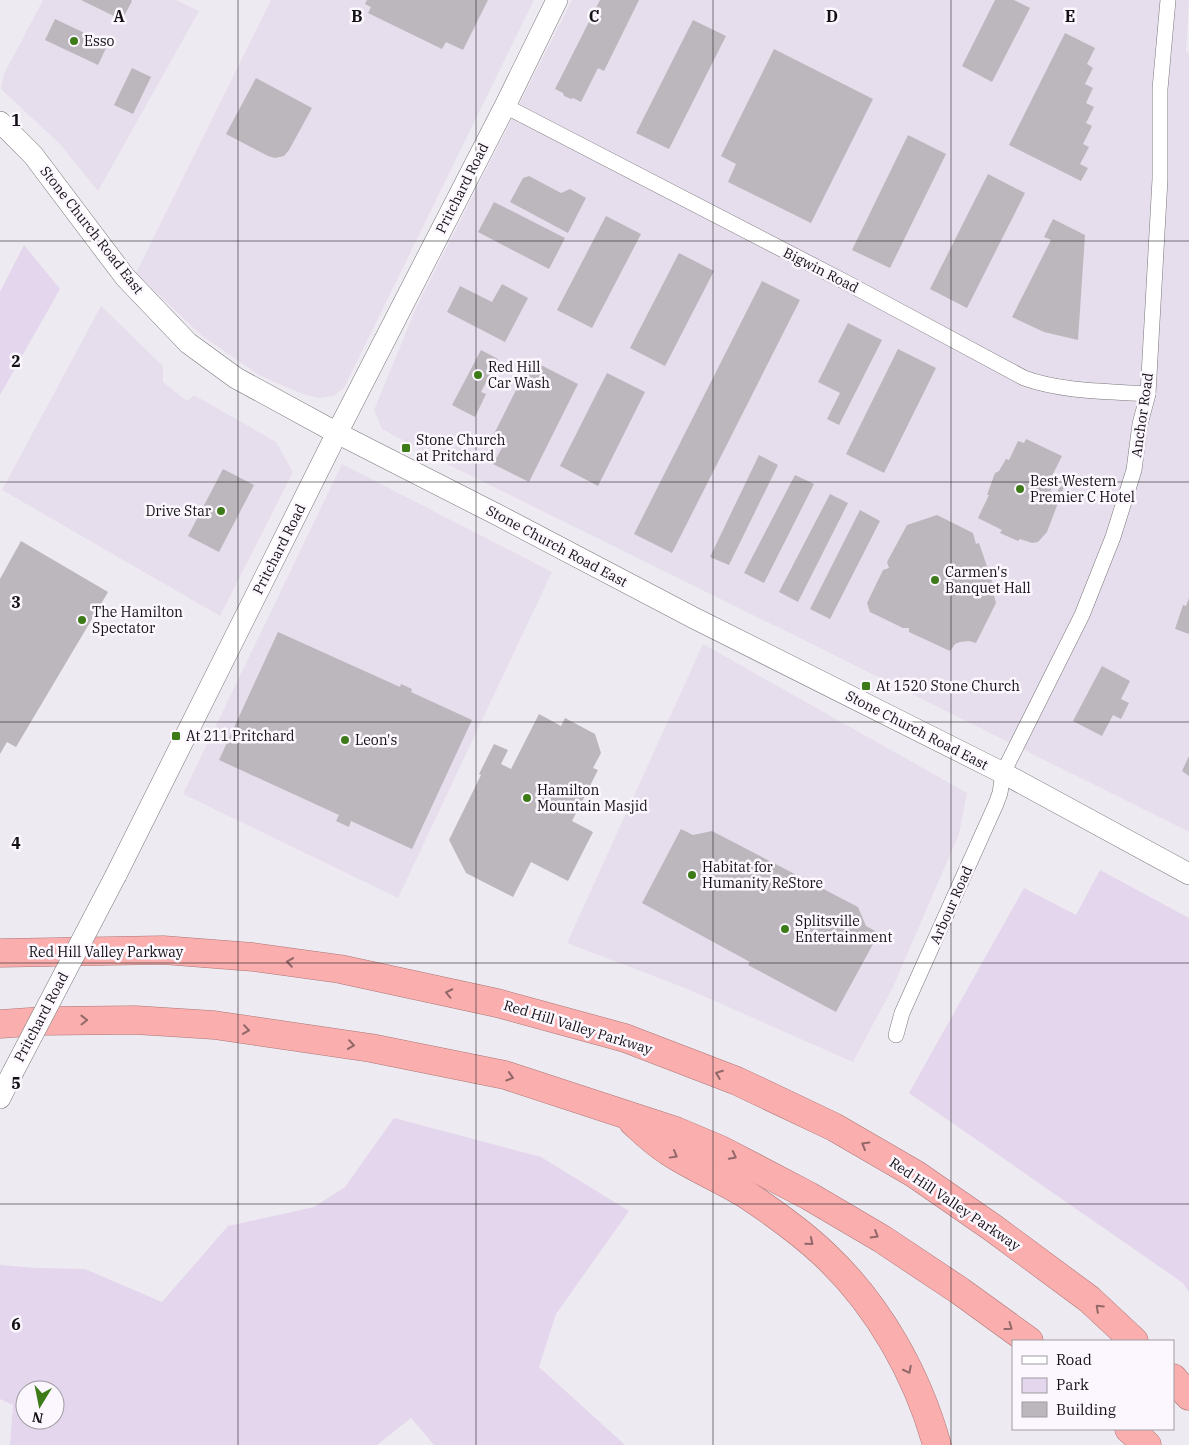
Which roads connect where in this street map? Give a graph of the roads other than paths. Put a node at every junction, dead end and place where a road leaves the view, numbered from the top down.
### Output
1 (557, 0) edge
2 (1168, 0) edge
3 (505, 106) junction
4 (0, 122) edge
5 (1148, 394) junction
6 (337, 433) junction
7 (1002, 773) junction
8 (1189, 874) edge
9 (0, 953) edge
10 (0, 1024) edge
11 (896, 1035) dead end
12 (0, 1098) edge
13 (622, 1113) junction
14 (1028, 1340) edge
15 (1133, 1340) edge
16 (1174, 1374) edge
17 (1174, 1379) edge
18 (1189, 1382) edge
19 (1189, 1396) edge
20 (1130, 1430) edge
21 (937, 1445) edge
22 (1147, 1445) edge

1 - 3 main road, Pritchard Road
2 - 5 street, Anchor Road
3 - 5 street, Bigwin Road
3 - 6 main road, Pritchard Road
4 - 6 main road, Stone Church Road East
5 - 7 street, Anchor Road
6 - 7 main road, Stone Church Road East
6 - 12 main road, Pritchard Road, bridge
7 - 8 main road, Stone Church Road East
7 - 11 street, Arbour Road
15 -> 9 highway, Red Hill Valley Parkway
10 -> 13 highway
13 -> 14 highway
13 -> 21 highway
16 - 18 highway
17 - 19 highway
20 - 22 highway

